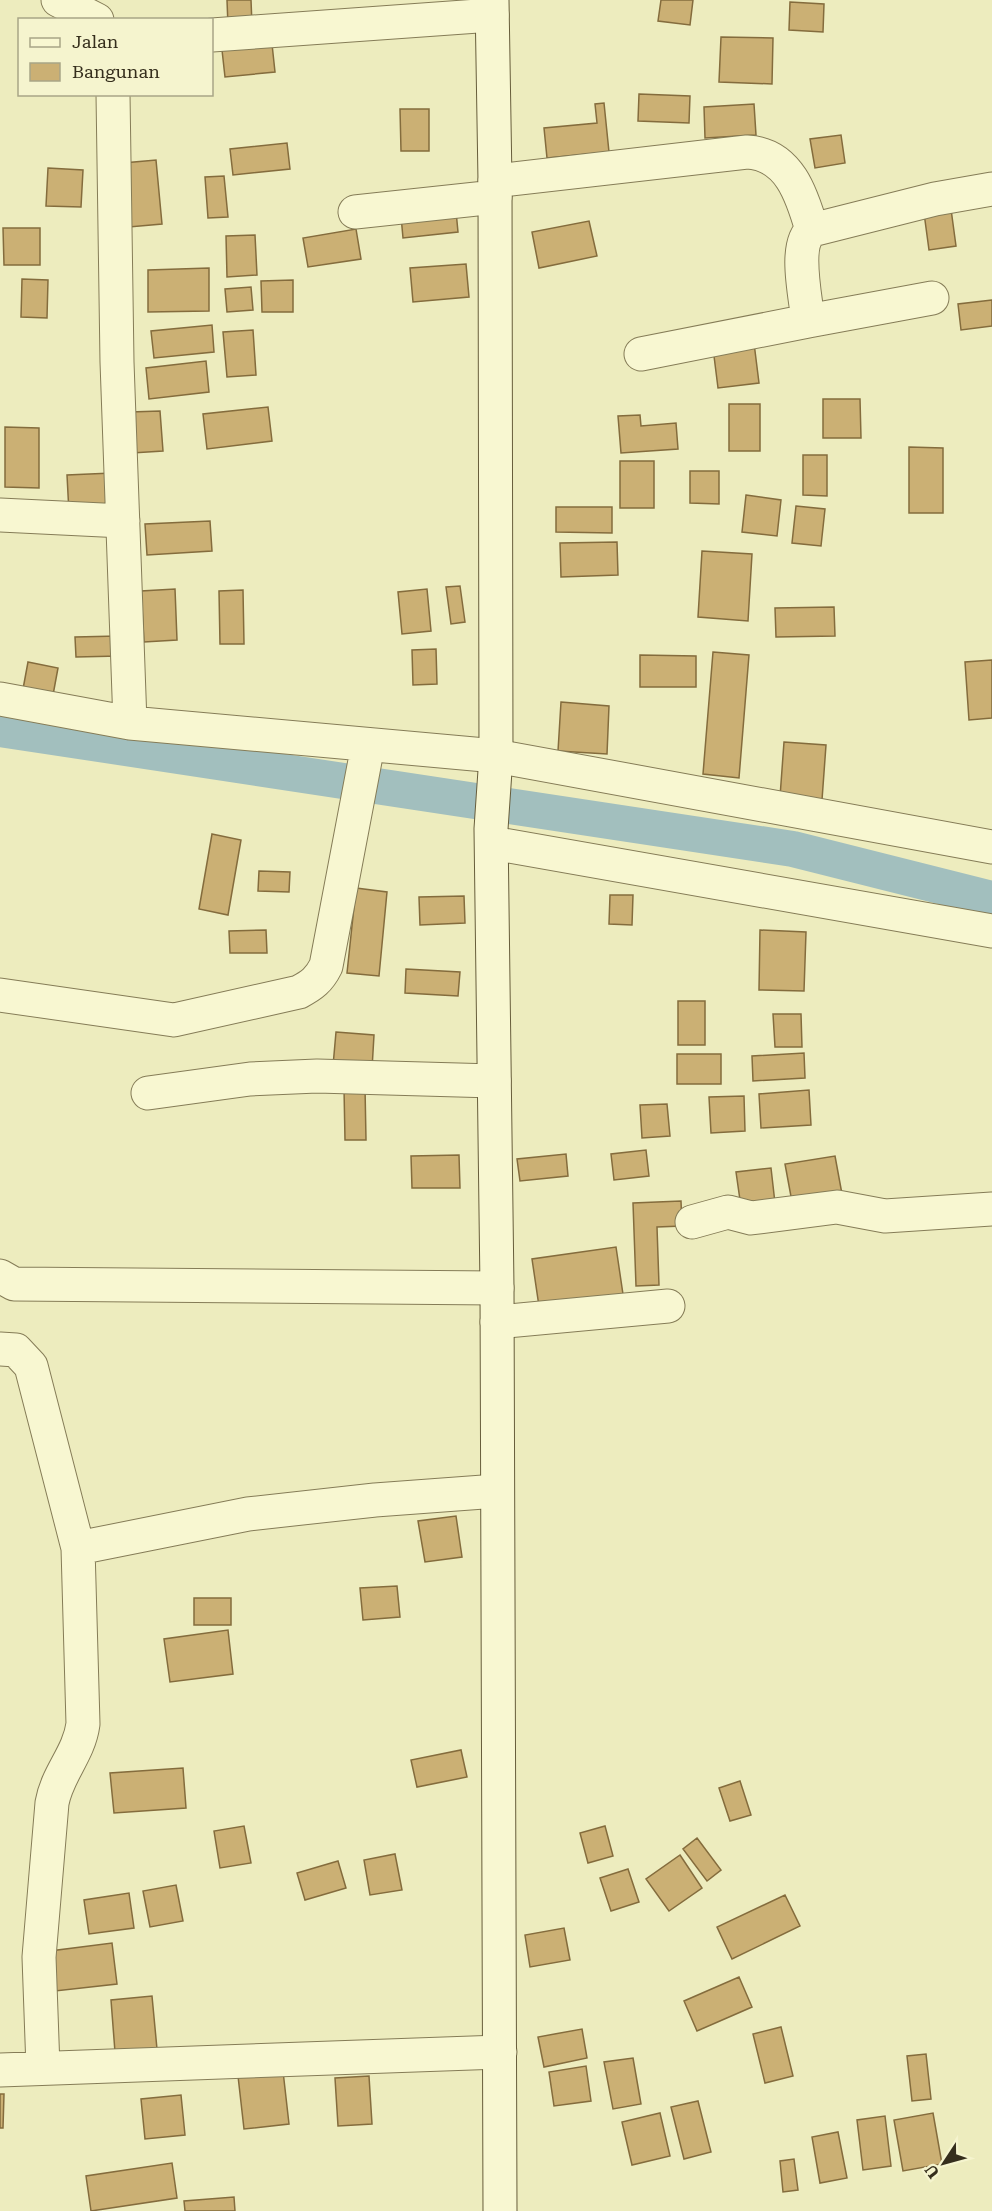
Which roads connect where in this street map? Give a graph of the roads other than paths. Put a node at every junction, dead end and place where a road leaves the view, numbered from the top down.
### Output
1 (58, 0) edge
2 (492, 8) edge
3 (93, 18) edge
4 (213, 35) edge
5 (113, 96) edge
6 (495, 189) junction
7 (992, 189) edge
8 (355, 212) dead end
9 (812, 230) junction
10 (932, 298) dead end
11 (808, 321) junction
12 (641, 354) dead end
13 (0, 515) edge
14 (123, 520) junction
15 (0, 699) edge
16 (130, 723) junction
17 (366, 754) junction
18 (495, 767) junction
19 (491, 836) junction
20 (992, 847) edge
21 (992, 931) edge
22 (0, 995) edge
23 (494, 1082) junction
24 (148, 1093) dead end
25 (992, 1209) edge
26 (692, 1222) dead end
27 (1, 1279) edge
28 (497, 1288) junction
29 (668, 1306) dead end
30 (496, 1322) junction
31 (0, 1349) edge
32 (497, 1491) junction
33 (78, 1548) junction
34 (500, 2052) junction
35 (43, 2068) junction
36 (0, 2070) edge
37 (500, 2211) edge

1 - 3 street
2 - 4 street
2 - 6 street
5 - 14 street
6 - 8 street
6 - 9 street
6 - 18 street
7 - 9 street
9 - 11 street
10 - 11 street
11 - 12 street
13 - 14 street
14 - 16 street
15 - 16 street
16 - 17 street
17 - 18 street
17 - 22 street
18 - 19 street
18 - 20 street
19 - 21 street
19 - 23 street
23 - 24 street
23 - 28 street
25 - 26 street
27 - 28 street
28 - 30 street
29 - 30 street
30 - 32 street
31 - 33 street
32 - 33 street
32 - 34 street
33 - 35 street
34 - 35 street
34 - 37 street
35 - 36 street

